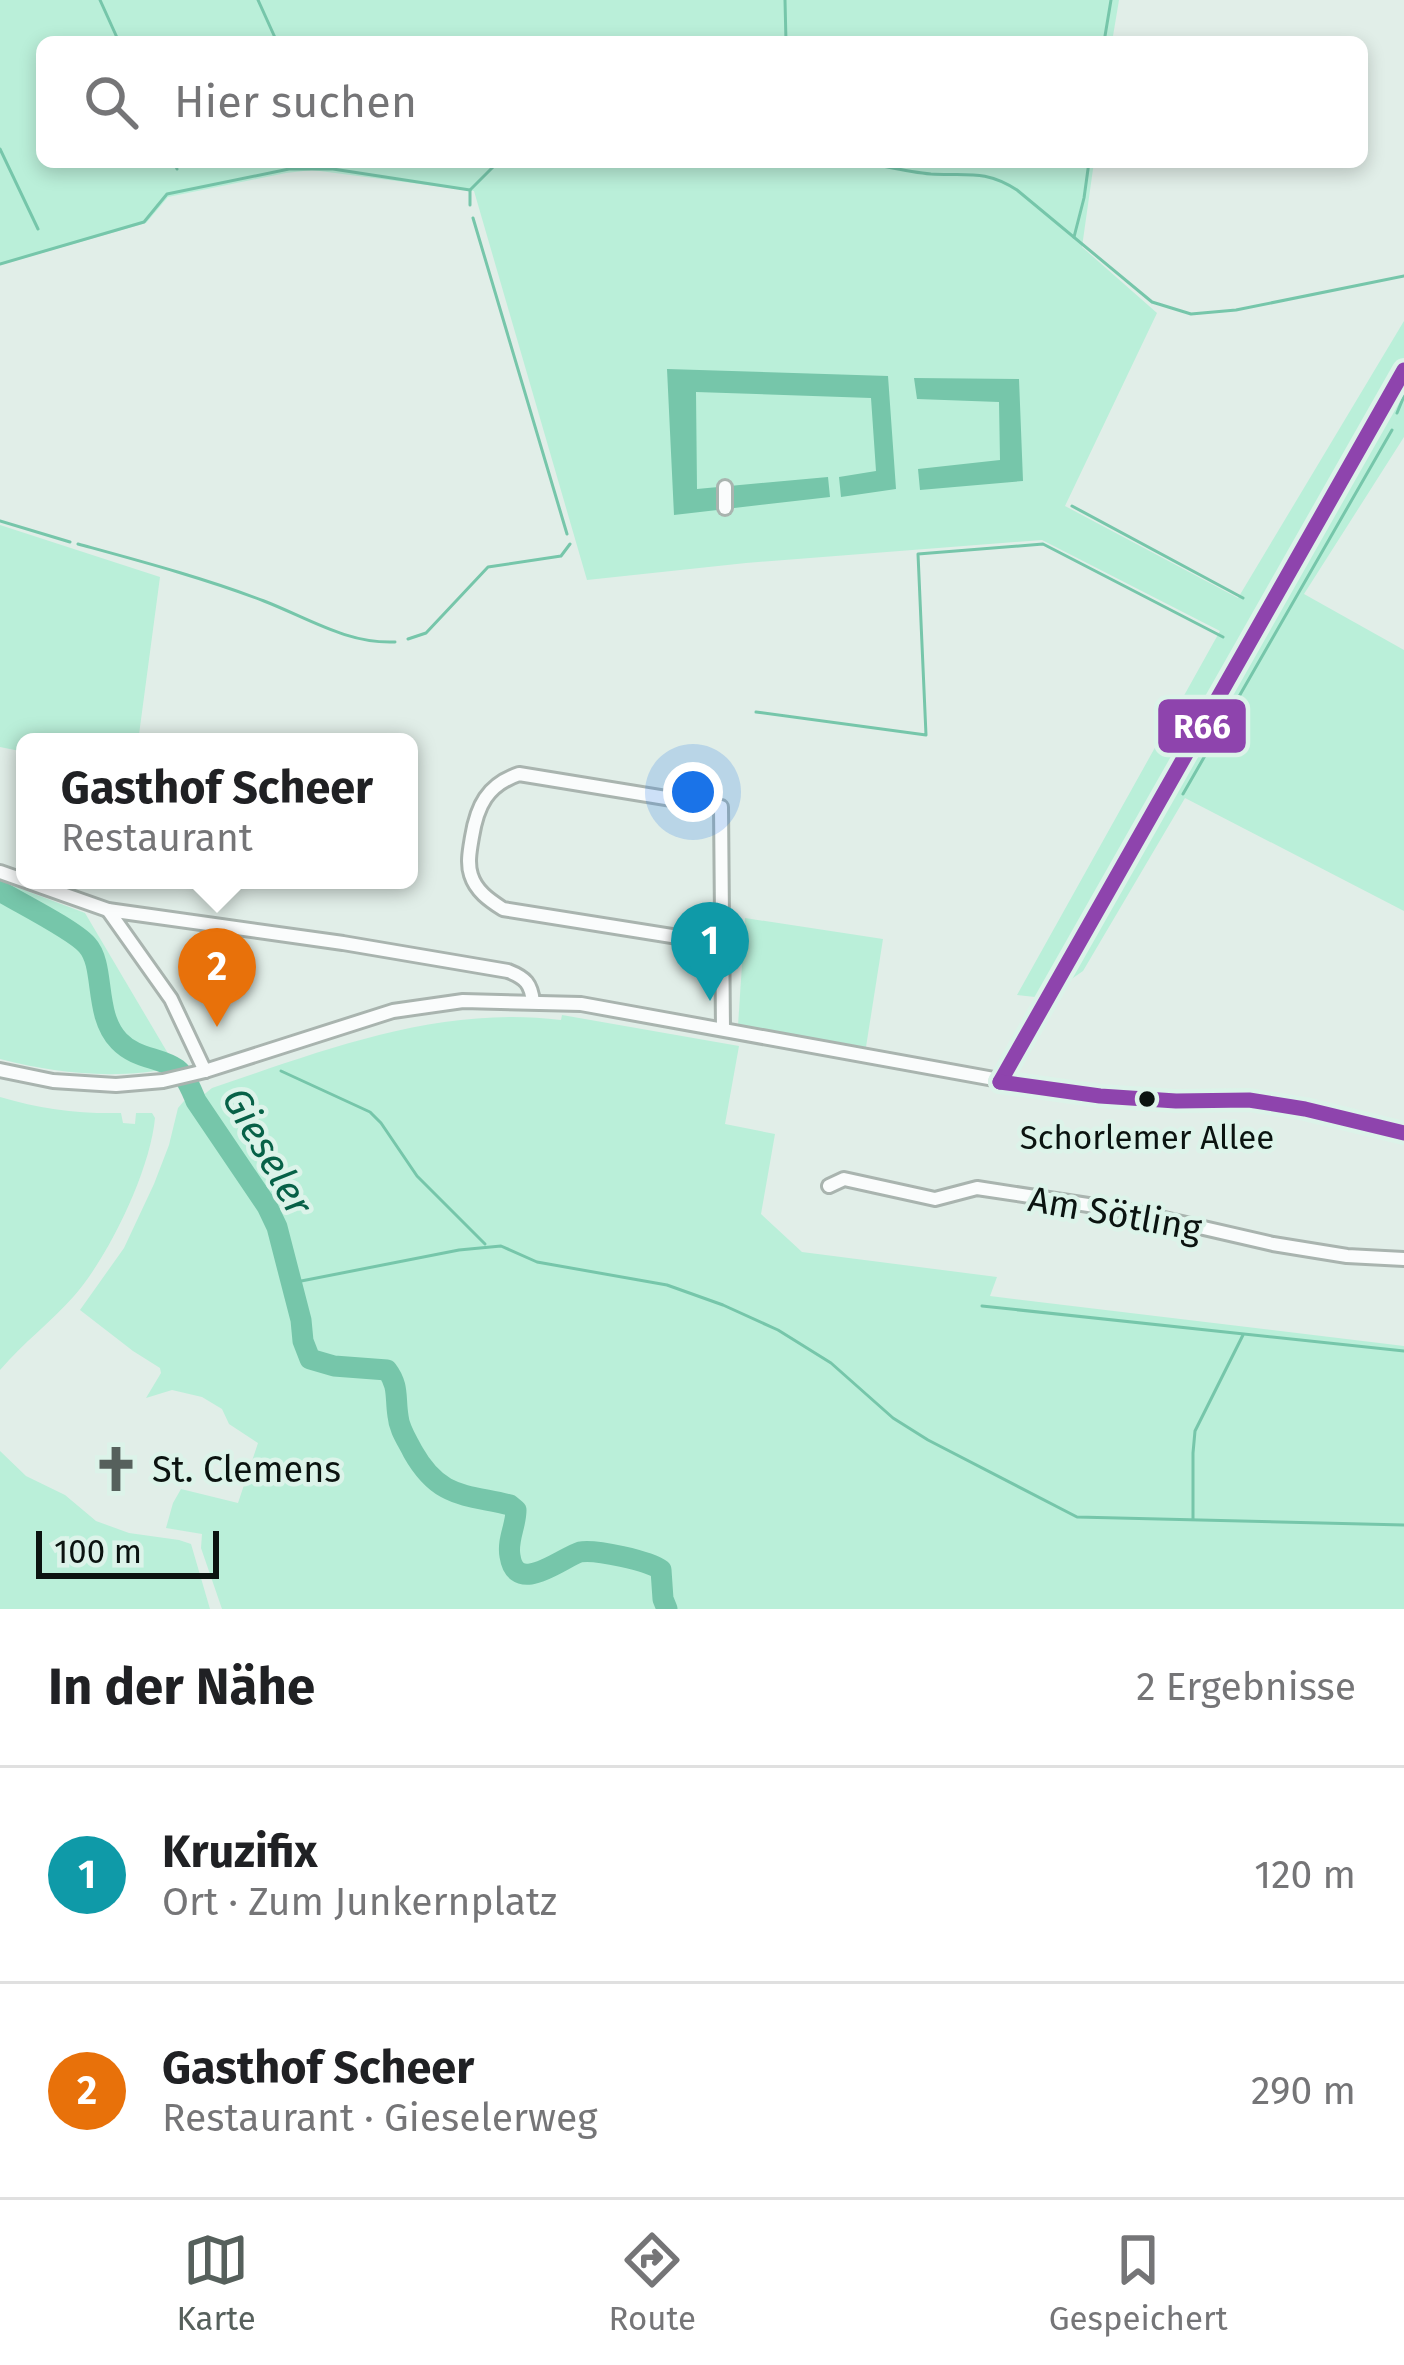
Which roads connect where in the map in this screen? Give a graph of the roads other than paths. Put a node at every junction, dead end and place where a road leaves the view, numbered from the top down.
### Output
1 (1404, 370) edge
2 (725, 487) dead end
3 (725, 508) dead end
4 (48, 889) edge
5 (108, 910) junction
6 (722, 944) junction
7 (533, 1002) junction
8 (723, 1029) junction
9 (0, 1070) edge
10 (201, 1072) junction
11 (1000, 1082) junction
12 (1404, 1133) edge
13 (830, 1186) dead end
14 (1404, 1259) edge

1 - 11 street
2 - 3 street
4 - 5 street
5 - 7 street
5 - 10 street
6 - 6 street
6 - 8 street
7 - 8 street
7 - 10 street
8 - 11 street
9 - 10 street
11 - 12 street
13 - 14 street, Am Sötling

